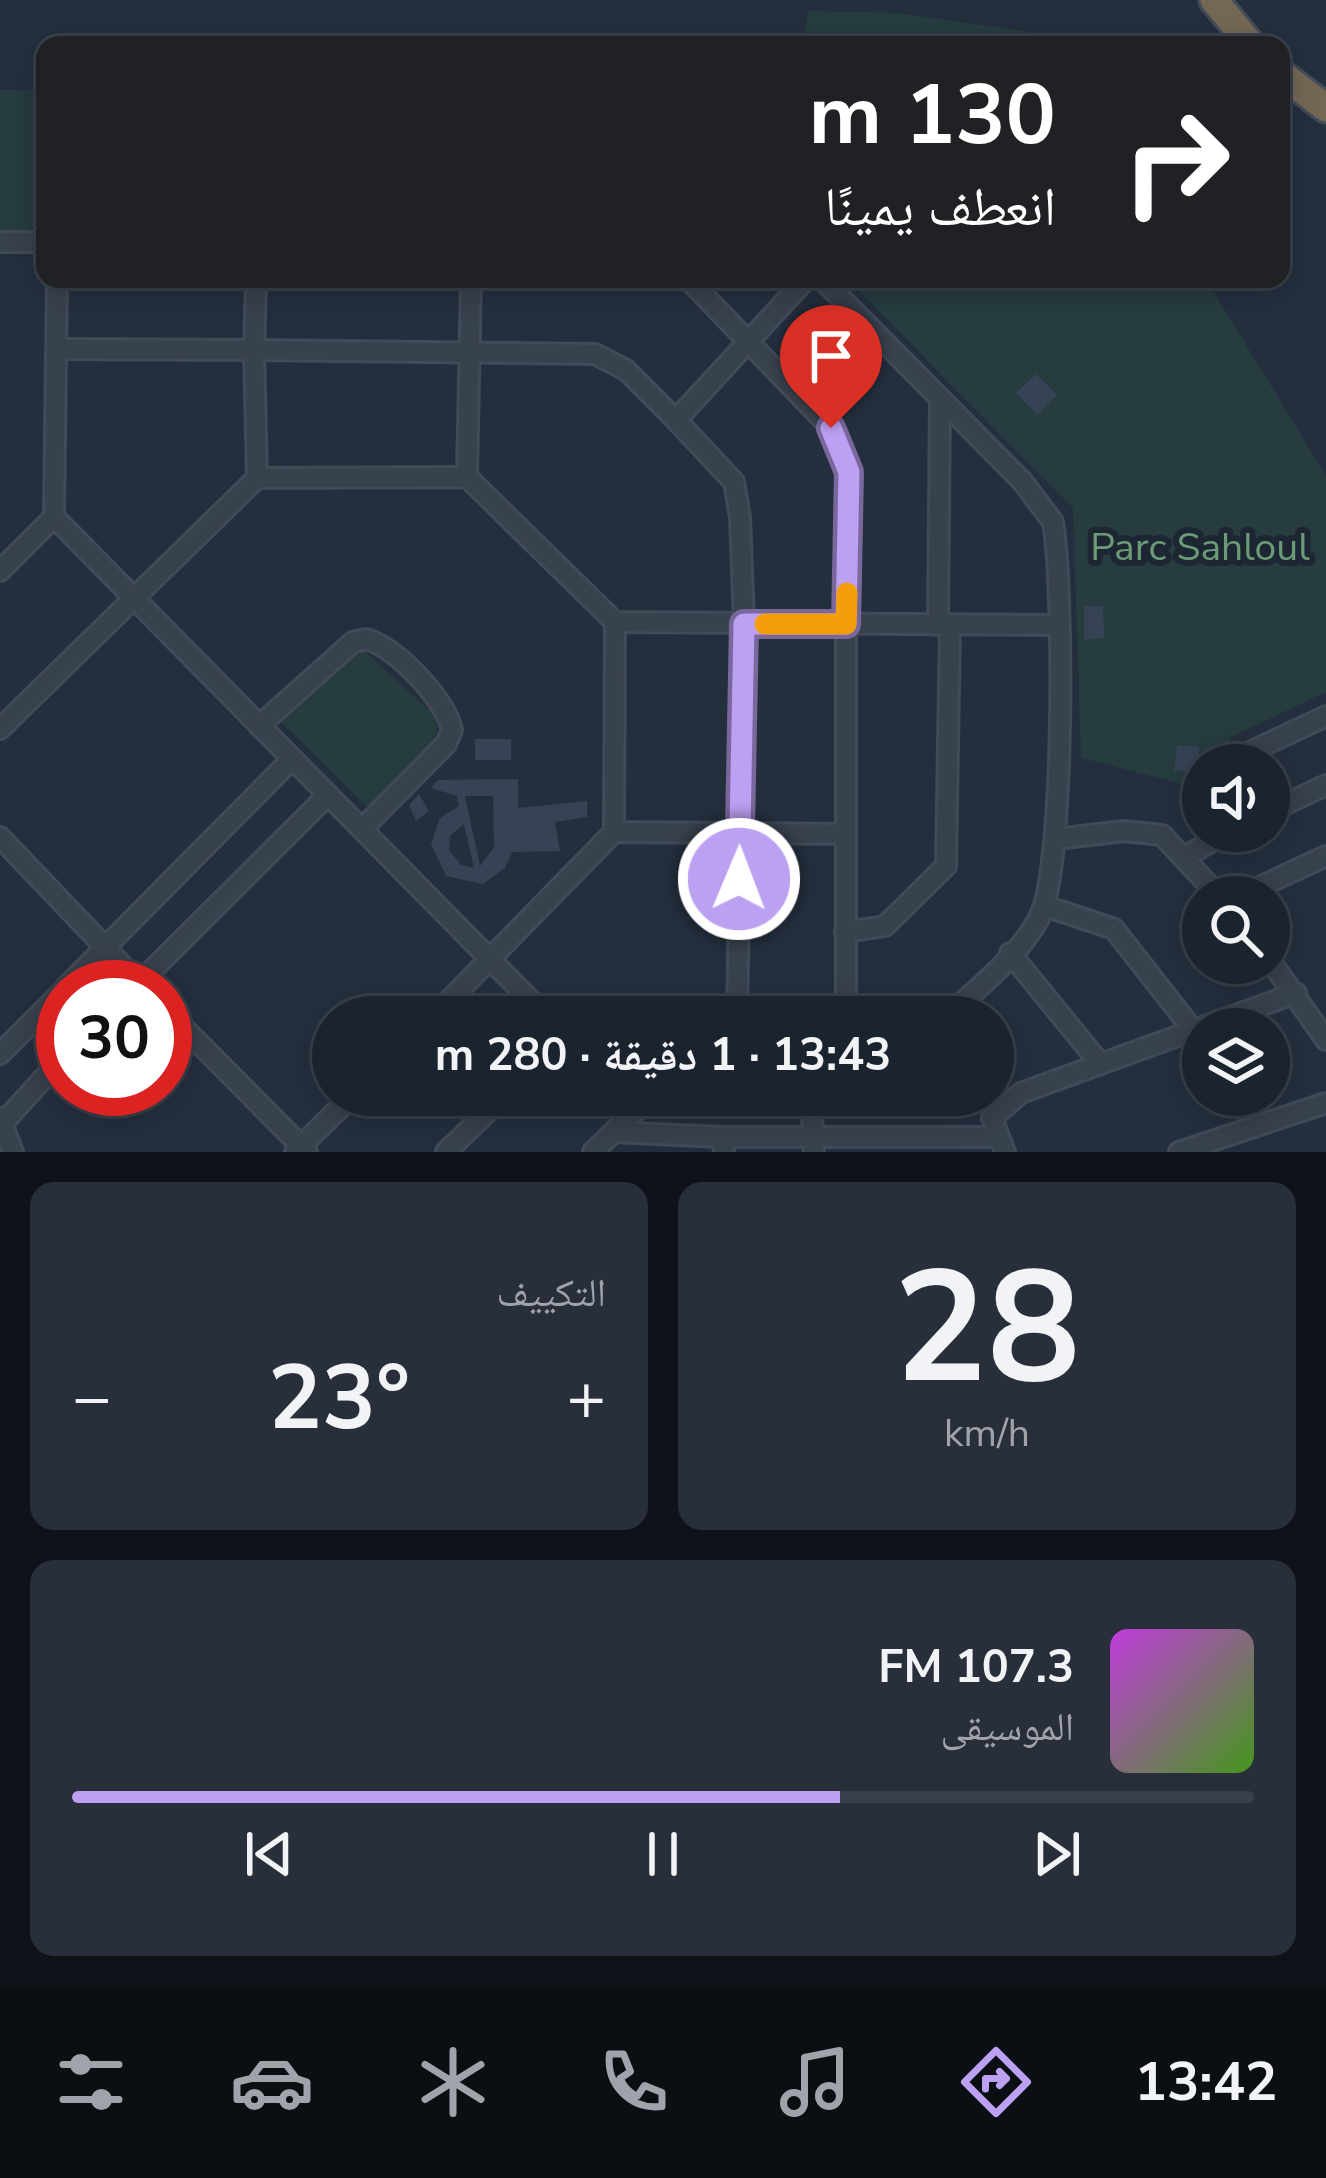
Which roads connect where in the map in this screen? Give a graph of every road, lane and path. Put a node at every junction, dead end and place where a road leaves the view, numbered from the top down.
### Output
1 (1214, 0) edge
2 (1225, 0) edge
3 (1243, 36) edge
4 (1243, 36) edge
5 (1290, 81) edge
6 (1326, 107) edge
7 (0, 242) edge
8 (36, 242) edge
9 (57, 288) edge
10 (256, 288) edge
11 (471, 288) edge
12 (696, 288) edge
13 (797, 288) edge
14 (831, 288) edge
15 (745, 341) junction
16 (57, 349) junction
17 (254, 350) junction
18 (470, 351) junction
19 (940, 398) junction
20 (676, 420) junction
21 (466, 476) junction
22 (257, 478) junction
23 (54, 518) junction
24 (0, 572) edge
25 (134, 598) junction
26 (615, 622) junction
27 (744, 624) junction
28 (846, 624) junction
29 (944, 625) junction
30 (1057, 625) junction
31 (1326, 716) edge
32 (260, 726) junction
33 (0, 729) edge
34 (1267, 744) edge
35 (292, 759) junction
36 (1326, 785) edge
37 (328, 795) junction
38 (1290, 802) edge
39 (362, 829) junction
40 (614, 832) junction
41 (739, 832) junction
42 (846, 835) junction
43 (0, 838) edge
44 (1056, 838) junction
45 (1182, 842) edge
46 (1323, 861) edge
47 (1288, 876) edge
48 (1045, 906) junction
49 (845, 932) junction
50 (104, 949) junction
51 (1010, 953) junction
52 (93, 960) edge
53 (114, 960) edge
54 (165, 960) edge
55 (491, 960) junction
56 (1289, 984) edge
57 (1296, 993) junction
58 (454, 996) edge
59 (526, 996) edge
60 (737, 996) edge
61 (846, 996) edge
62 (967, 996) edge
63 (1254, 1008) edge
64 (1182, 1016) edge
65 (36, 1018) edge
66 (1182, 1034) edge
67 (192, 1037) edge
68 (1326, 1040) edge
69 (0, 1054) edge
70 (1098, 1061) junction
71 (36, 1085) edge
72 (1326, 1102) edge
73 (333, 1116) edge
74 (483, 1116) edge
75 (630, 1116) edge
76 (2, 1120) edge
77 (614, 1132) junction
78 (1001, 1144) edge
79 (723, 1145) edge
80 (813, 1145) edge
81 (301, 1150) edge
82 (14, 1152) edge
83 (446, 1152) edge
84 (593, 1152) edge
85 (1180, 1152) edge

1 - 3 highway
2 - 4 highway
5 - 6 highway
7 - 8 street
9 - 16 street
10 - 17 street
11 - 18 street
12 - 15 street
13 - 15 street
14 - 19 street
15 - 20 street
15 - 28 street
16 - 17 street
16 - 23 street
17 - 18 street
17 - 22 street
18 - 20 street
18 - 21 street
19 - 29 street
19 - 30 street
20 - 27 street
21 - 22 street
21 - 26 street
22 - 25 street
23 - 24 street
23 - 25 street
25 - 32 street
25 - 33 street
26 - 27 street
26 - 40 street
27 - 28 street
27 - 41 street
28 - 29 street
28 - 42 street
29 - 30 street
29 - 49 street
30 - 44 street
31 - 34 street
32 - 35 street
32 - 39 street
35 - 37 street
35 - 50 street
36 - 38 street
37 - 39 street
37 - 54 street
39 - 55 street
40 - 41 street
40 - 55 street
41 - 42 street
41 - 60 street
42 - 49 street
43 - 50 street
44 - 45 street
44 - 48 street
46 - 47 street
48 - 51 street
48 - 64 street
49 - 61 street
50 - 52 street
50 - 53 street
51 - 62 street
51 - 70 street
55 - 58 street
55 - 59 street
56 - 57 street
57 - 63 street
57 - 68 street
65 - 69 street
66 - 70 street
67 - 81 street
70 - 78 street
71 - 76 street
72 - 85 street
73 - 81 street
74 - 83 street
75 - 77 street
76 - 82 street
77 - 79 street
77 - 84 street
78 - 80 street
79 - 80 street

